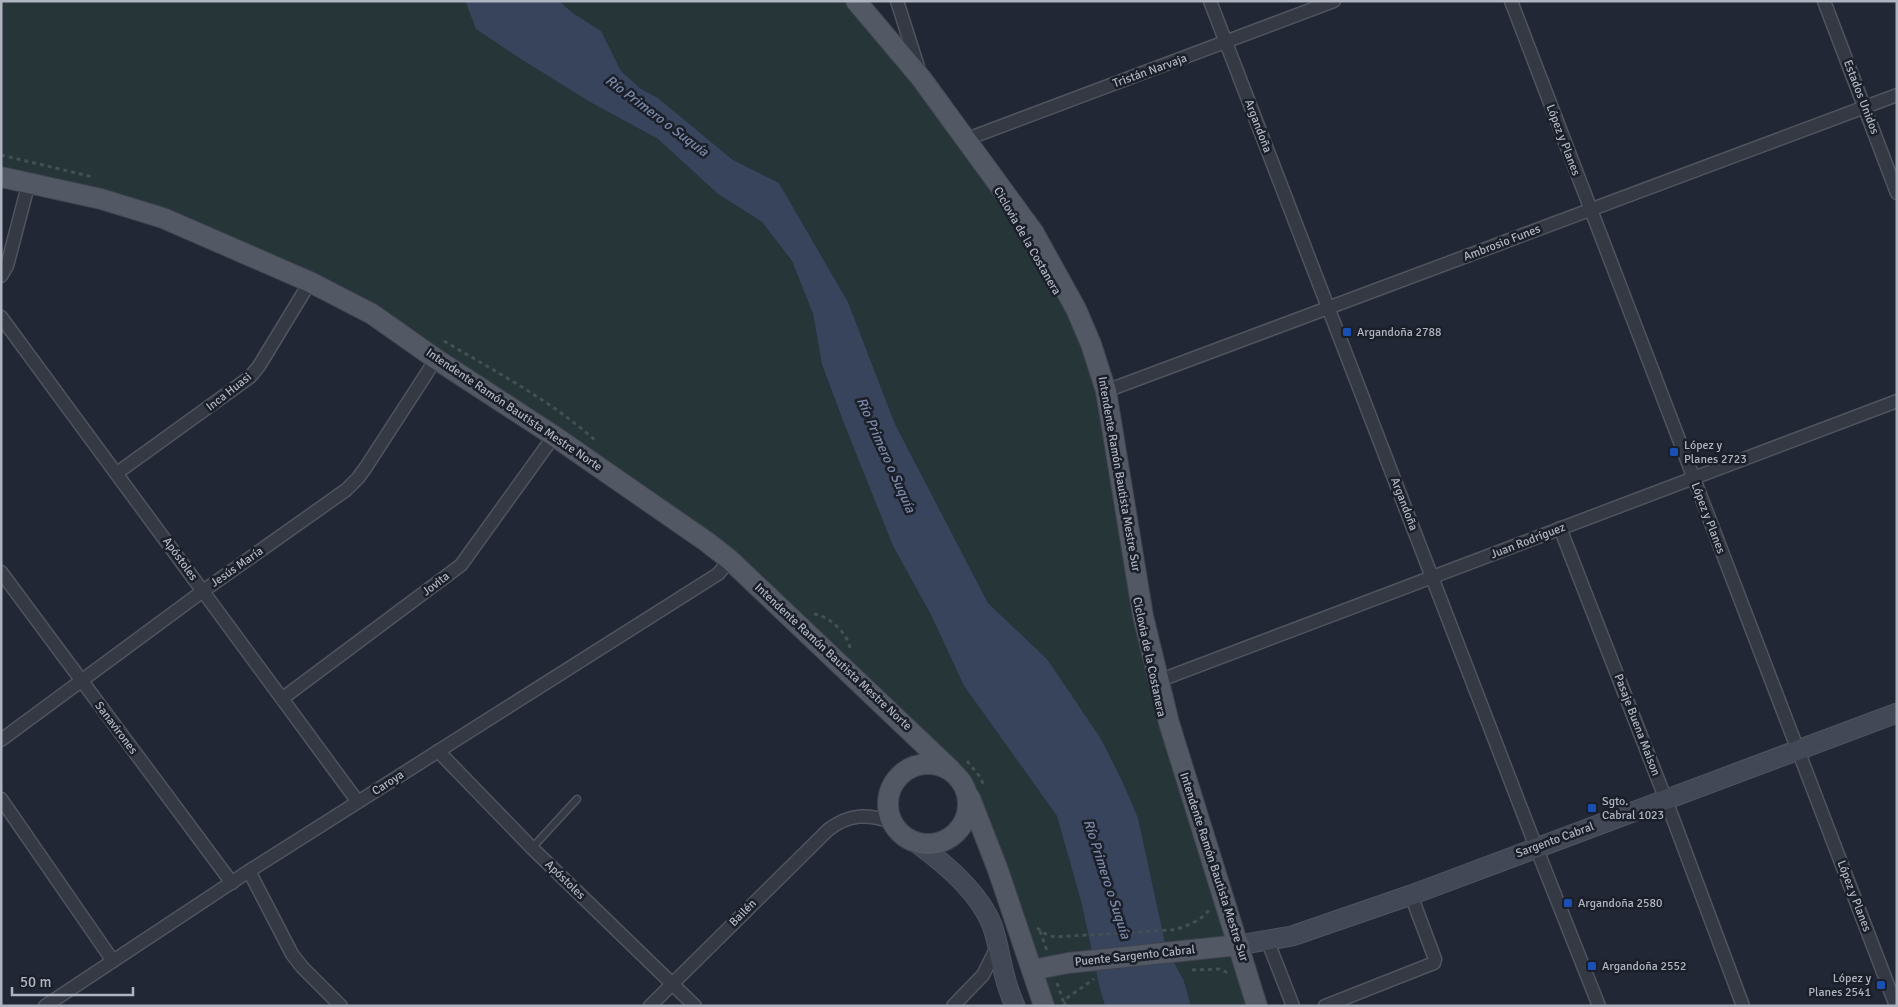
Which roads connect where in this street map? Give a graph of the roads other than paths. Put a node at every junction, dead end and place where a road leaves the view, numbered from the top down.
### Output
1 (856, 1) edge
2 (897, 1) edge
3 (1210, 1) edge
4 (1334, 1) edge
5 (1511, 1) edge
6 (1824, 1) edge
7 (1226, 42) junction
8 (921, 78) junction
9 (1897, 95) edge
10 (1864, 107) junction
11 (966, 139) junction
12 (1, 177) edge
13 (29, 182) junction
14 (1897, 193) edge
15 (1590, 210) junction
16 (1, 276) edge
17 (310, 282) junction
18 (1329, 308) junction
19 (1, 317) edge
20 (436, 359) junction
21 (1106, 390) junction
22 (1897, 401) edge
23 (554, 436) junction
24 (117, 473) junction
25 (1693, 478) junction
26 (1560, 528) junction
27 (730, 560) junction
28 (1, 572) edge
29 (1433, 578) junction
30 (203, 591) junction
31 (82, 681) junction
32 (1158, 681) junction
33 (283, 698) junction
34 (1897, 713) edge
35 (1, 740) edge
36 (1798, 749) junction
37 (438, 751) junction
38 (951, 770) junction
39 (966, 789) junction
40 (1, 799) edge
41 (577, 800) dead end
42 (1666, 800) junction
43 (358, 802) junction
44 (893, 822) junction
45 (914, 841) junction
46 (1536, 847) junction
47 (532, 848) junction
48 (249, 871) junction
49 (232, 883) junction
50 (1411, 895) junction
51 (1268, 942) junction
52 (998, 945) junction
53 (1239, 946) junction
54 (113, 961) junction
55 (1032, 970) junction
56 (673, 983) junction
57 (45, 1006) edge
58 (341, 1006) edge
59 (650, 1006) edge
60 (695, 1006) edge
61 (953, 1006) edge
62 (1015, 1006) edge
63 (1044, 1006) edge
64 (1258, 1006) edge
65 (1293, 1006) edge
66 (1325, 1006) edge
67 (1599, 1006) edge
68 (1743, 1006) edge
69 (1896, 1006) edge

1 - 8 main road, Intendente Ramón Bautista Mestre Sur
2 - 8 street
3 - 7 street, Argandoña
4 - 7 street, Tristán Narvaja
5 - 15 street, López y Planes
6 - 10 street, Estados Unidos
7 - 11 street, Tristán Narvaja
7 - 18 street, Argandoña
8 - 11 main road, Intendente Ramón Bautista Mestre Sur
9 - 10 street, Ambrosio Funes
10 - 14 street, Estados Unidos
10 - 15 street, Ambrosio Funes
11 - 21 main road, Intendente Ramón Bautista Mestre Sur
12 - 13 main road, Intendente Ramón Bautista Mestre Norte
13 - 16 street
13 - 17 main road, Intendente Ramón Bautista Mestre Norte
15 - 18 street, Ambrosio Funes
15 - 25 street, López y Planes
17 - 20 main road, Intendente Ramón Bautista Mestre Norte
17 - 24 street, Inca Huasi
18 - 21 street, Ambrosio Funes
18 - 29 street, Argandoña
19 - 24 street, Apóstoles
20 - 23 main road, Intendente Ramón Bautista Mestre Norte
20 - 30 street, Jesús María
21 - 32 main road, Intendente Ramón Bautista Mestre Sur
22 - 25 street, Juan Rodríguez
23 - 27 main road, Intendente Ramón Bautista Mestre Norte
23 - 33 street, Jovita
24 - 30 street, Apóstoles
25 - 26 street, Juan Rodríguez
25 - 36 street, López y Planes
26 - 29 street, Juan Rodríguez
26 - 42 street, Pasaje Buena Maison
27 - 37 street, Caroya
27 - 38 main road, Intendente Ramón Bautista Mestre Norte
28 - 31 street, Sanavirones
29 - 32 street, Juan Rodríguez
29 - 46 street, Argandoña
30 - 31 street, Jesús María
30 - 33 street, Apóstoles
31 - 35 street, Jesús María
31 - 49 street, Sanavirones
32 - 53 main road, Intendente Ramón Bautista Mestre Sur
33 - 43 street, Apóstoles
34 - 36 street, Sargento Cabral
36 - 42 street, Sargento Cabral
36 - 69 street, López y Planes
37 - 43 street, Caroya
37 - 47 street, Apóstoles
38 - 39 main road
38 - 44 main road
39 - 45 main road
39 - 55 main road
40 - 54 street
41 - 47 lane
42 - 46 street, Sargento Cabral
42 - 68 street, Pasaje Buena Maison
43 - 48 street, Caroya
44 - 45 main road
44 - 56 street, Bailén
45 - 52 street
46 - 50 street, Sargento Cabral
46 - 67 street, Argandoña
47 - 56 street, Apóstoles
48 - 49 street, Caroya
48 - 58 street
49 - 54 street, Caroya
50 - 51 street, Sargento Cabral
50 - 66 street
51 - 53 street, Sargento Cabral
51 - 65 street
52 - 61 street
52 - 62 street
53 - 55 main road, Puente Sargento Cabral
53 - 64 main road, Intendente Ramón Bautista Mestre Sur
54 - 57 street, Caroya
55 - 63 main road
56 - 59 street, Bailén
56 - 60 street, Apóstoles

